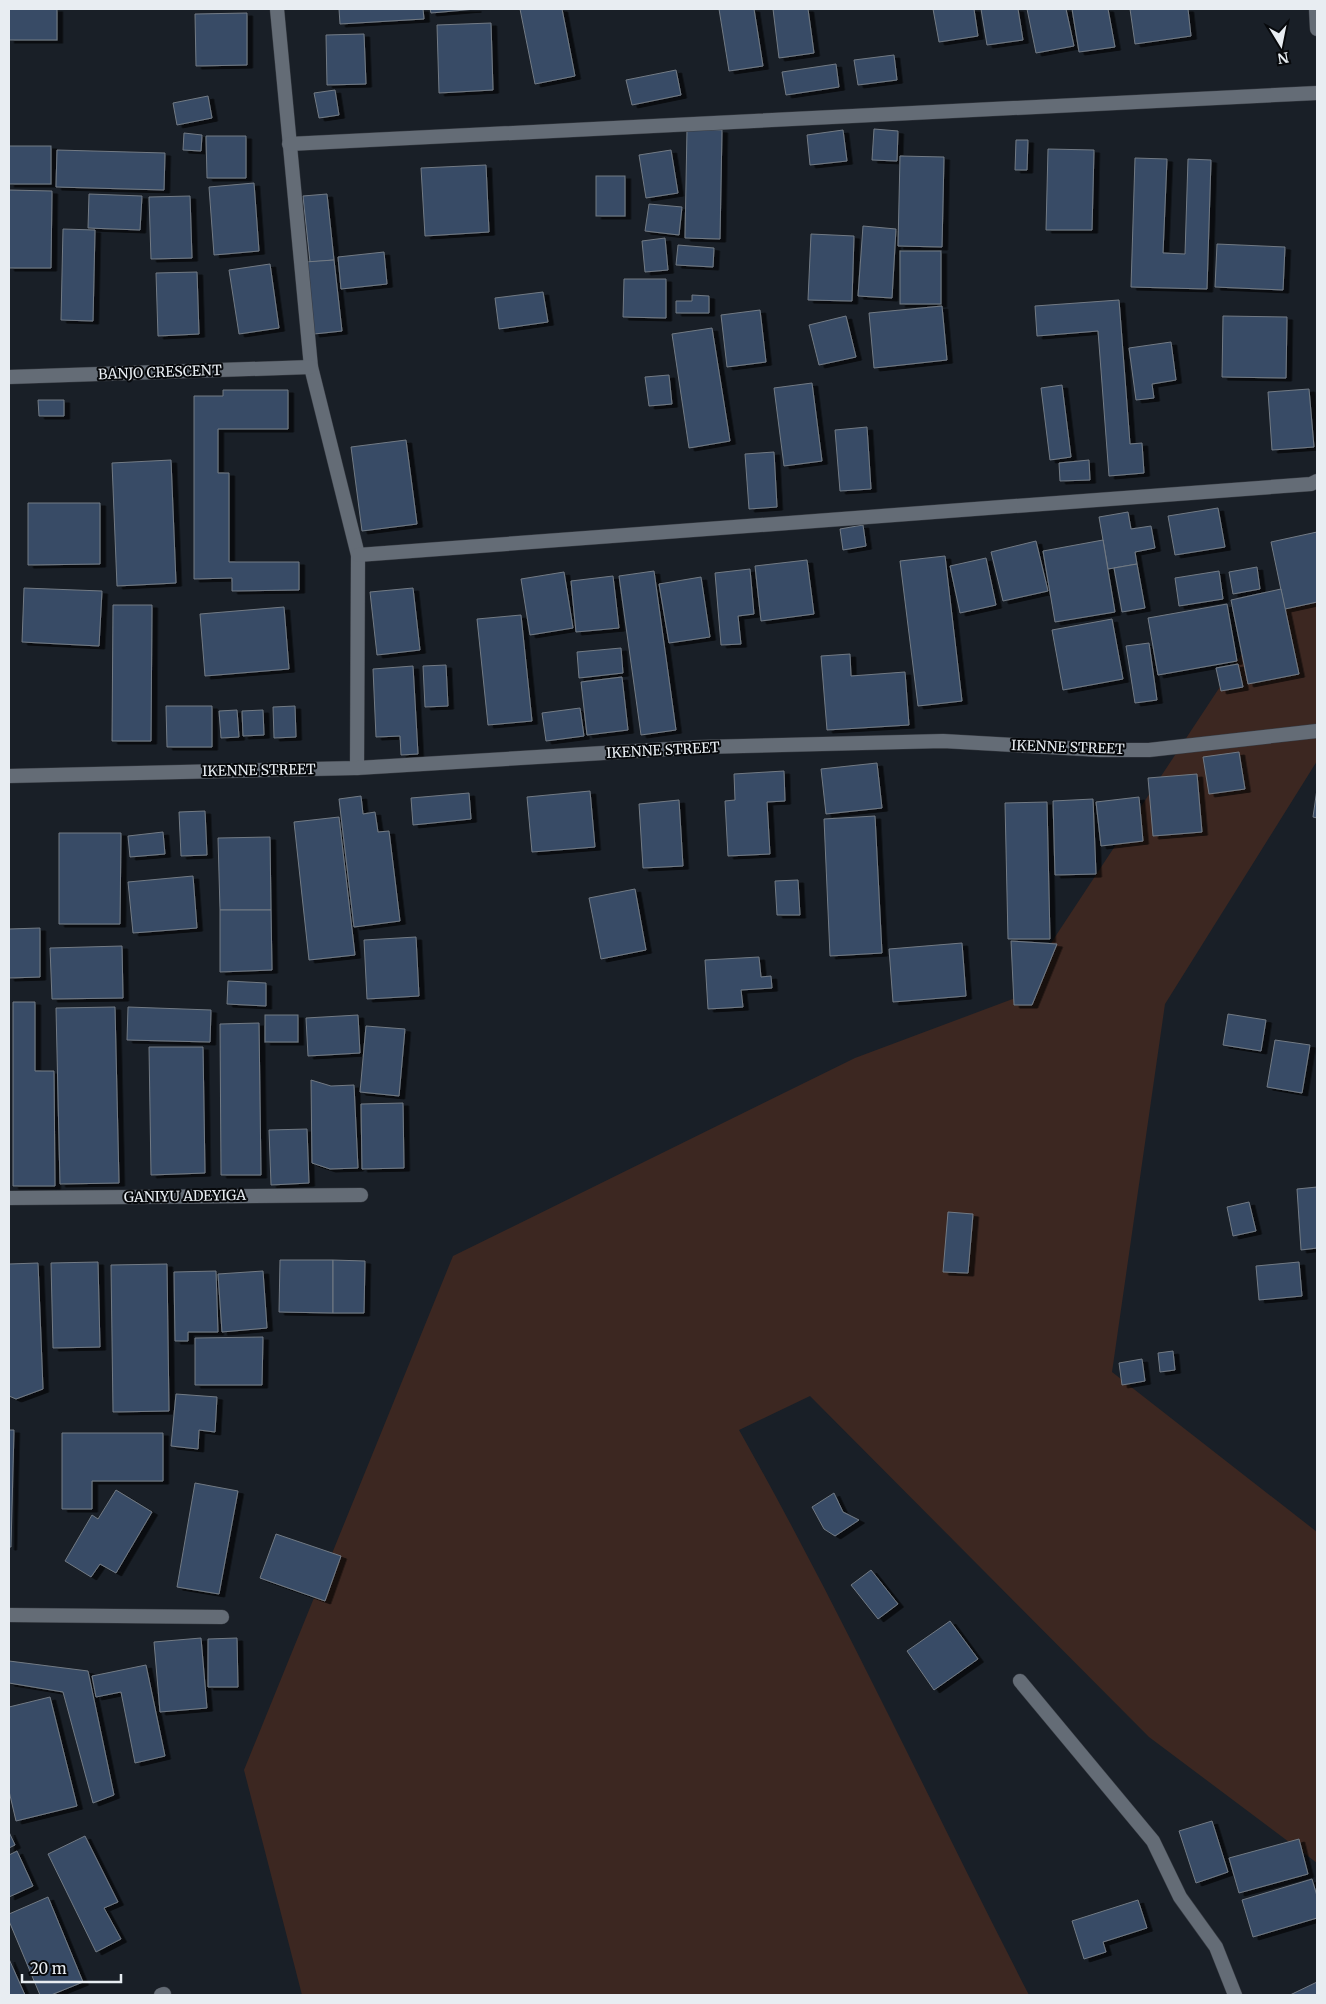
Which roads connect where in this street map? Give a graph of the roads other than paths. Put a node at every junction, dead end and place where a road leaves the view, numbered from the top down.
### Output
1 (277, 9) edge
2 (1316, 9) edge
3 (1317, 29) edge
4 (1317, 93) edge
5 (289, 144) junction
6 (311, 367) junction
7 (9, 377) edge
8 (1317, 482) edge
9 (358, 555) junction
10 (1317, 731) edge
11 (356, 768) junction
12 (9, 776) edge
13 (361, 1195) dead end
14 (9, 1198) edge
15 (9, 1615) edge
16 (222, 1617) dead end
17 (1020, 1681) dead end
18 (1235, 1995) edge

1 - 5 street
2 - 3 street
4 - 5 street
5 - 6 street
6 - 7 street, BANJO CRESCENT
6 - 9 street
8 - 9 street
9 - 11 street
10 - 11 street, IKENNE STREET
11 - 12 street, IKENNE STREET
13 - 14 street, GANIYU ADEYIGA
15 - 16 street
17 - 18 street

